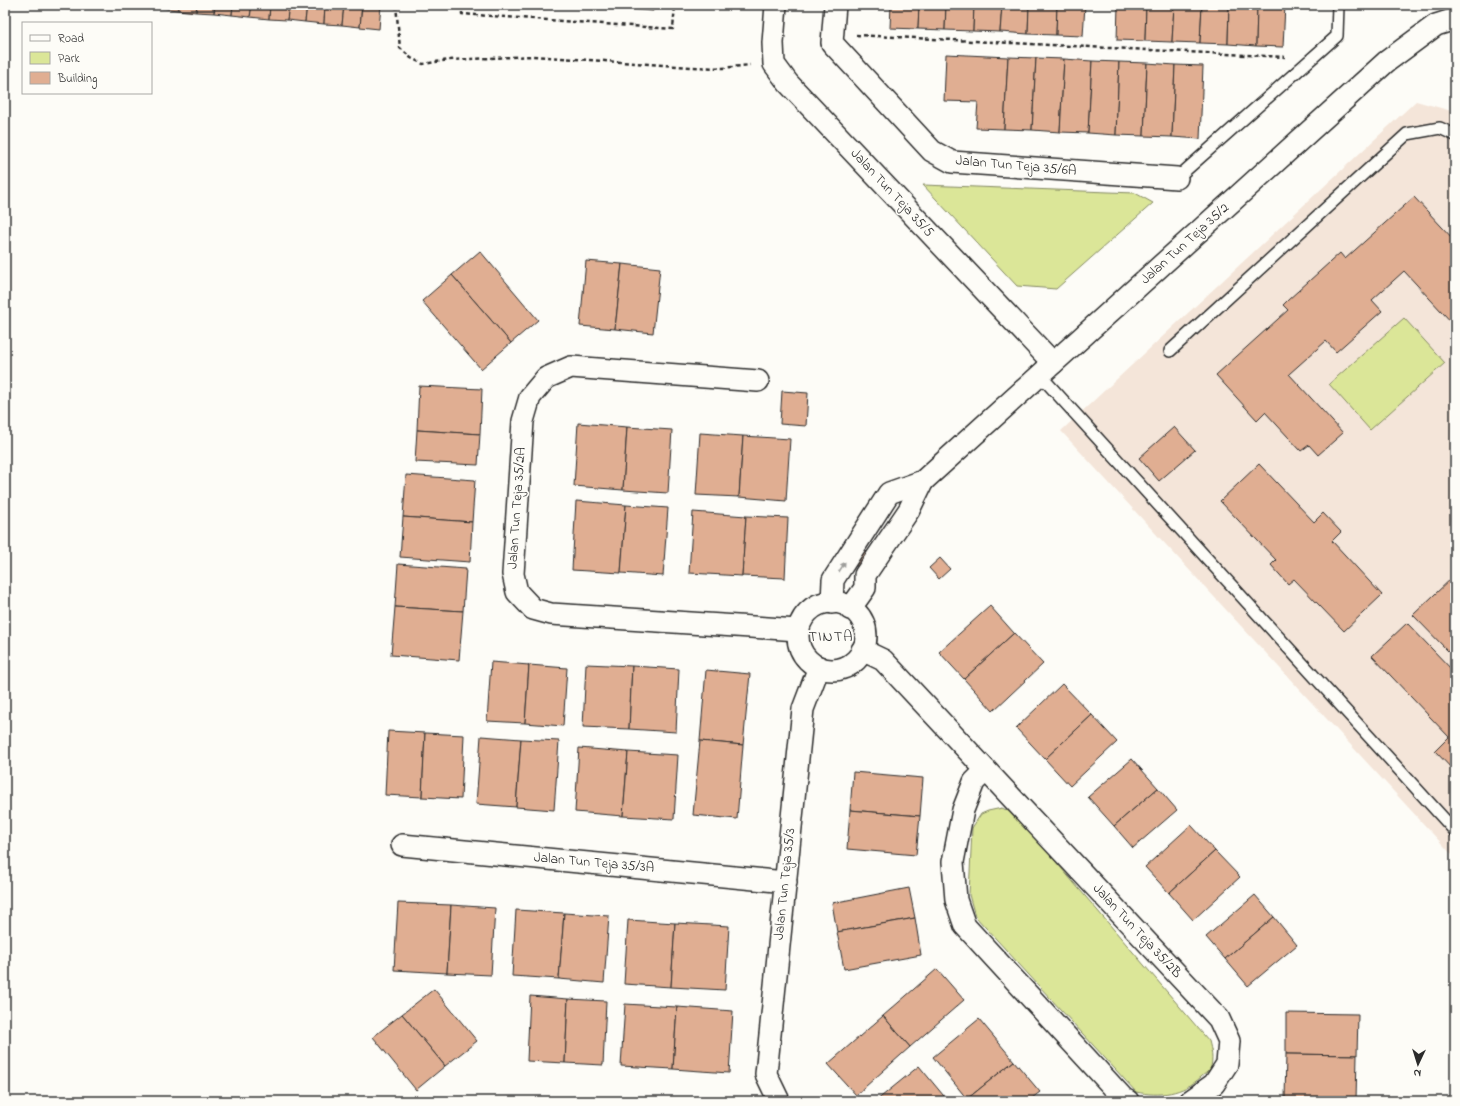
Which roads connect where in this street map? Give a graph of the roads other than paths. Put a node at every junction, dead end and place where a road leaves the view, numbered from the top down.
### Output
1 (776, 5) edge
2 (834, 5) edge
3 (1338, 5) edge
4 (1455, 19) edge
5 (1455, 135) edge
6 (1177, 178) joint
7 (1170, 351) dead end
8 (1047, 369) junction
9 (758, 381) dead end
10 (923, 481) junction
11 (841, 606) junction
12 (798, 630) junction
13 (862, 650) junction
14 (819, 667) junction
15 (986, 770) junction
16 (1455, 831) edge
17 (402, 845) dead end
18 (786, 882) junction
19 (778, 1101) edge
20 (1128, 1101) edge
21 (1190, 1101) edge

1 - 8 street, Jalan Tun Teja 35/5
2 - 6 street, Jalan Tun Teja 35/6A
3 - 6 lane
4 - 8 street, Jalan Tun Teja 35/2
5 - 7 lane
8 - 10 street, Jalan Tun Teja 35/2
8 - 16 lane
9 - 12 street, Jalan Tun Teja 35/2A
10 - 11 street, Jalan Tun Teja 35/2
11 -> 10 street, Jalan Tun Teja 35/2
11 - 12 street
11 - 13 street
12 - 14 street
13 - 14 street
13 - 15 street, Jalan Tun Teja 35/2B
14 - 18 street, Jalan Tun Teja 35/3
15 - 20 street
15 - 21 street, Jalan Tun Teja 35/2B
17 - 18 street, Jalan Tun Teja 35/3A
18 - 19 street, Jalan Tun Teja 35/3

